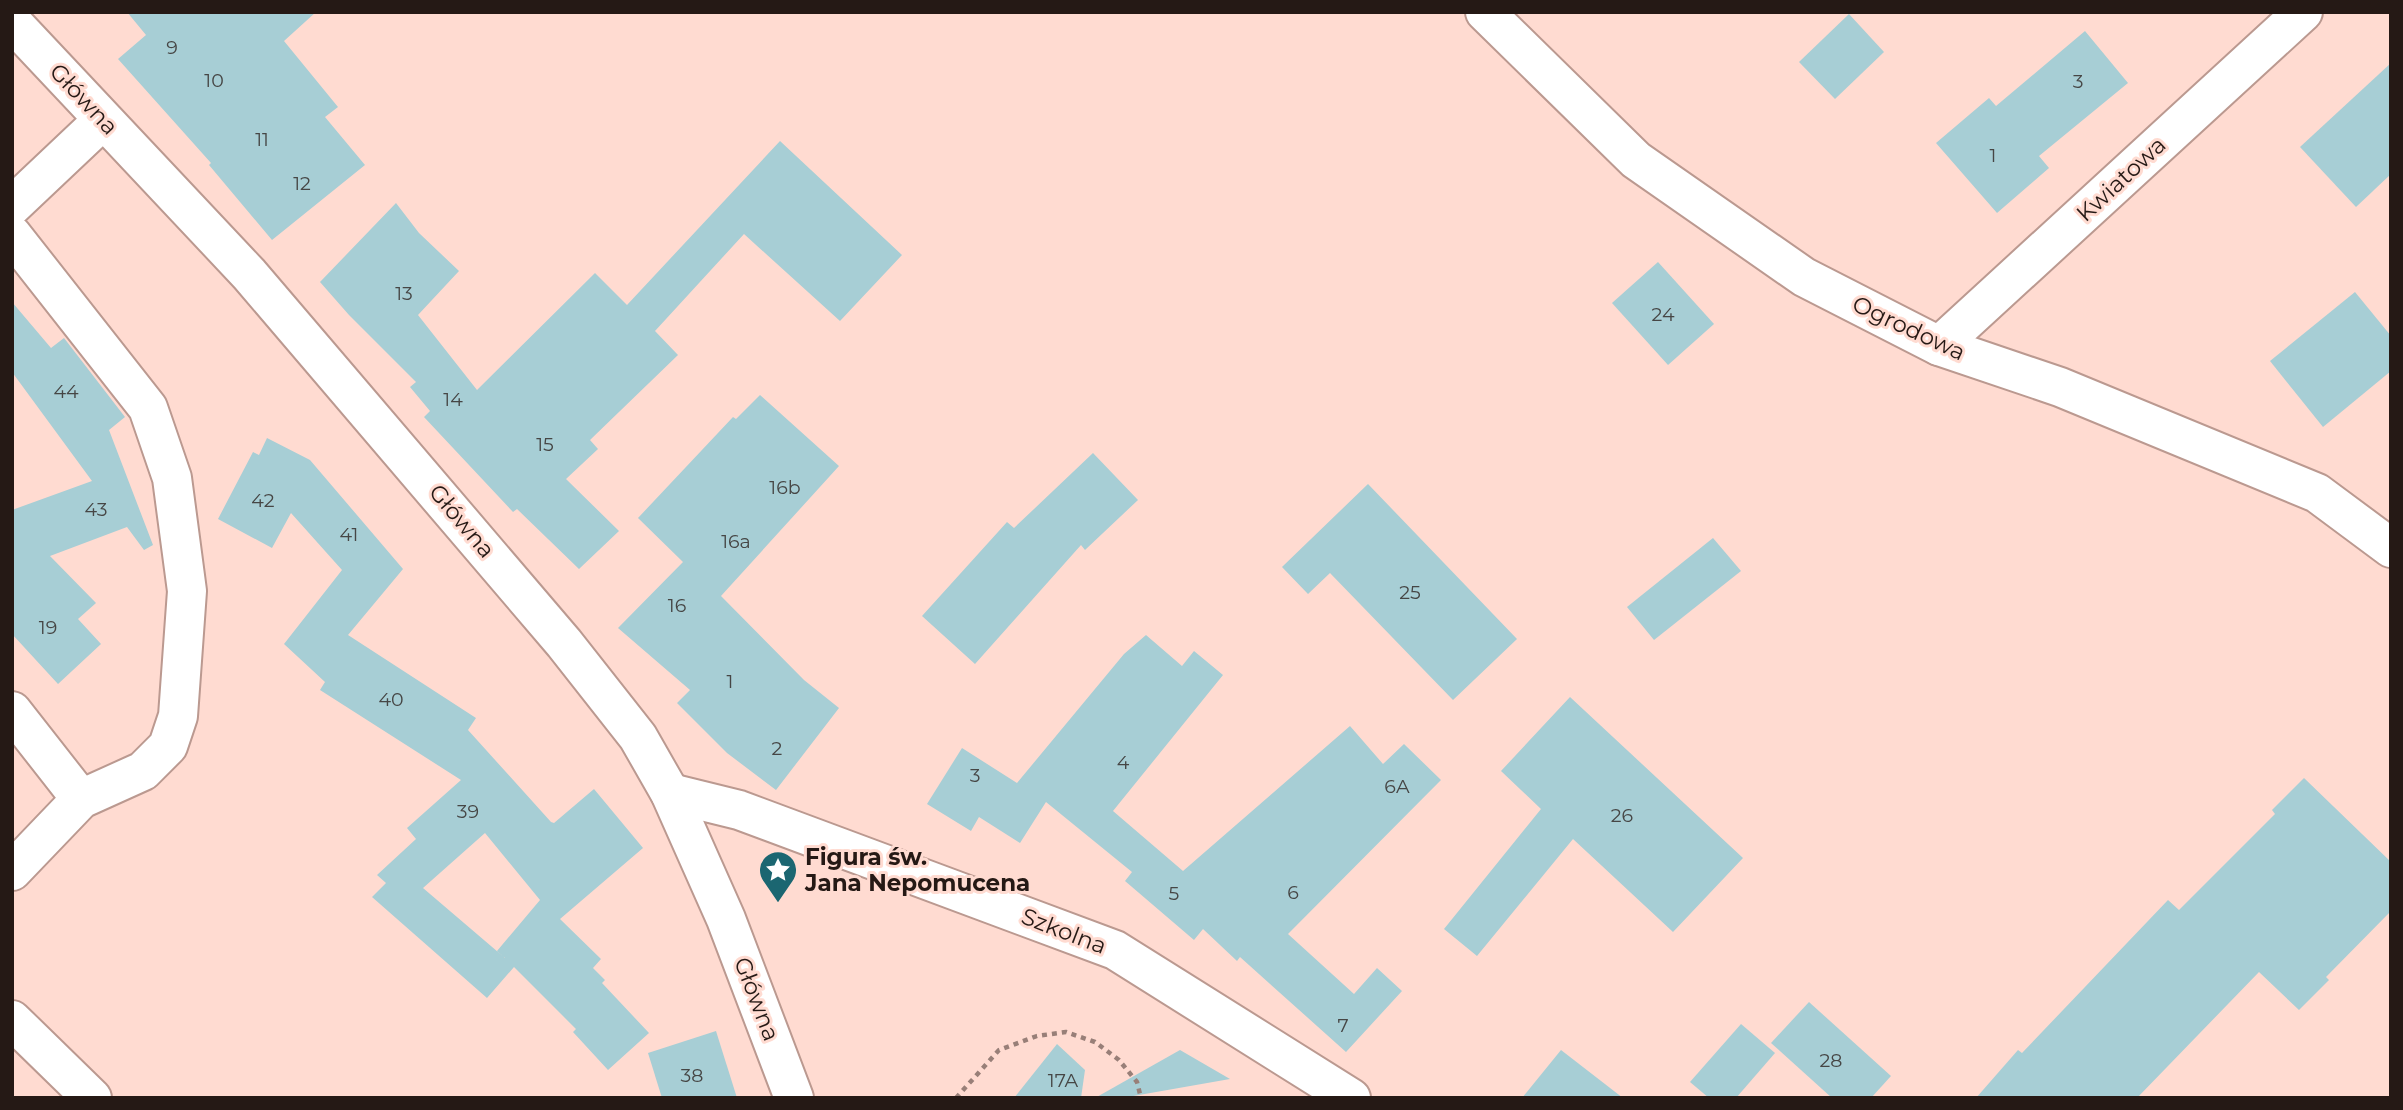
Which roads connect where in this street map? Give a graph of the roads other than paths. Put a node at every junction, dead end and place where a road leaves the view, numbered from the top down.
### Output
1 (1485, 12) edge
2 (2303, 12) edge
3 (12, 22) edge
4 (103, 120) junction
5 (12, 206) edge
6 (12, 235) edge
7 (1939, 346) junction
8 (2391, 548) edge
9 (12, 711) edge
10 (670, 793) junction
11 (81, 799) junction
12 (12, 872) edge
13 (12, 1020) edge
14 (92, 1098) edge
15 (793, 1098) edge
16 (1351, 1098) edge

1 - 7 street, Ogrodowa
2 - 7 street, Kwiatowa
3 - 4 street, Główna
4 - 5 street
4 - 10 street, Główna
6 - 11 street
7 - 8 street, Ogrodowa
9 - 11 street
10 - 15 street, Główna
10 - 16 street, Szkolna
11 - 12 street
13 - 14 street

